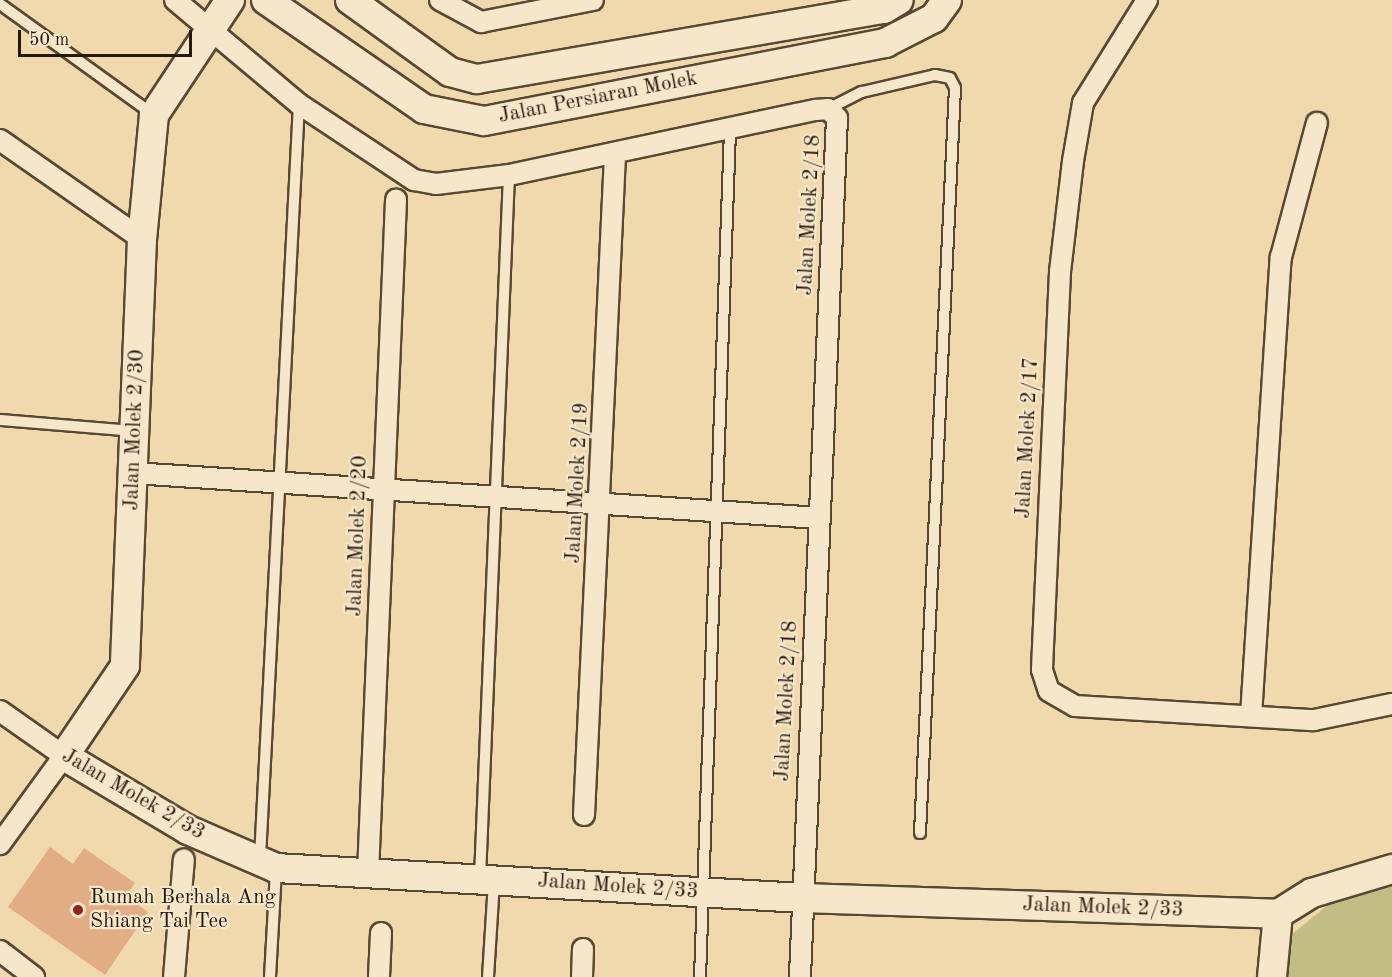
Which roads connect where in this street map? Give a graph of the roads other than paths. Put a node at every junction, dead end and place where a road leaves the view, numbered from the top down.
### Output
1 (175, 0) edge
2 (230, 0) edge
3 (266, 0) edge
4 (350, 0) edge
5 (440, 0) edge
6 (593, 0) edge
7 (899, 0) edge
8 (947, 0) edge
9 (1147, 0) edge
10 (0, 4) edge
11 (212, 26) junction
12 (299, 104) junction
13 (828, 109) junction
14 (154, 115) junction
15 (1317, 123) dead end
16 (730, 130) junction
17 (0, 140) edge
18 (615, 154) junction
19 (509, 175) junction
20 (396, 200) dead end
21 (142, 239) junction
22 (0, 420) edge
23 (135, 431) junction
24 (133, 473) junction
25 (276, 482) junction
26 (384, 489) junction
27 (496, 496) junction
28 (602, 502) junction
29 (716, 510) junction
30 (819, 518) junction
31 (1392, 704) edge
32 (0, 711) edge
33 (1251, 716) junction
34 (64, 756) junction
35 (584, 815) dead end
36 (920, 833) dead end
37 (0, 844) edge
38 (184, 859) dead end
39 (268, 864) junction
40 (1392, 869) edge
41 (368, 874) junction
42 (487, 878) junction
43 (703, 892) junction
44 (802, 898) junction
45 (1278, 914) junction
46 (381, 933) dead end
47 (583, 949) dead end
48 (0, 951) edge
49 (34, 977) edge
50 (174, 977) edge
51 (270, 977) edge
52 (379, 977) edge
53 (488, 977) edge
54 (582, 977) edge
55 (700, 977) edge
56 (800, 977) edge
57 (1272, 977) edge

1 - 11 street, Jalan Molek 2/18
2 - 11 street, Jalan Molek 2/30
3 - 8 street, Jalan Persiaran Molek
4 - 7 street, Jalan Persiaran Molek
5 - 6 street
9 - 33 street, Jalan Molek 2/17
10 - 14 lane
11 - 12 street, Jalan Molek 2/18
11 - 14 street, Jalan Molek 2/30
12 - 19 street, Jalan Molek 2/18
12 - 25 lane
13 - 16 street, Jalan Molek 2/18
13 - 30 street, Jalan Molek 2/18
13 - 36 lane
14 - 21 street, Jalan Molek 2/30
15 - 33 street
16 - 18 street, Jalan Molek 2/18
16 - 29 lane
17 - 21 street
18 - 19 street, Jalan Molek 2/18
18 - 28 street, Jalan Molek 2/19
19 - 27 lane
20 - 26 street, Jalan Molek 2/20
21 - 23 street, Jalan Molek 2/30
22 - 23 lane
23 - 24 street, Jalan Molek 2/30
24 - 25 street
24 - 34 street, Jalan Molek 2/30
25 - 26 street
25 - 39 lane
26 - 27 street
26 - 41 street, Jalan Molek 2/20
27 - 28 street
27 - 42 lane
28 - 29 street
28 - 35 street, Jalan Molek 2/19
29 - 30 street
29 - 43 lane
30 - 44 street, Jalan Molek 2/18
31 - 33 street, Jalan Molek 2/17
32 - 34 street, Jalan Molek 2/33
34 - 37 street, Jalan Molek 2/30
34 - 39 street, Jalan Molek 2/33
38 - 50 street
39 - 41 street, Jalan Molek 2/33
39 - 51 lane
40 - 45 street
41 - 42 street, Jalan Molek 2/33
42 - 43 street, Jalan Molek 2/33
42 - 53 lane
43 - 44 street, Jalan Molek 2/33
43 - 55 lane
44 - 45 street, Jalan Molek 2/33
44 - 56 street, Jalan Molek 2/18
45 - 57 street
46 - 52 street
47 - 54 street
48 - 49 street

